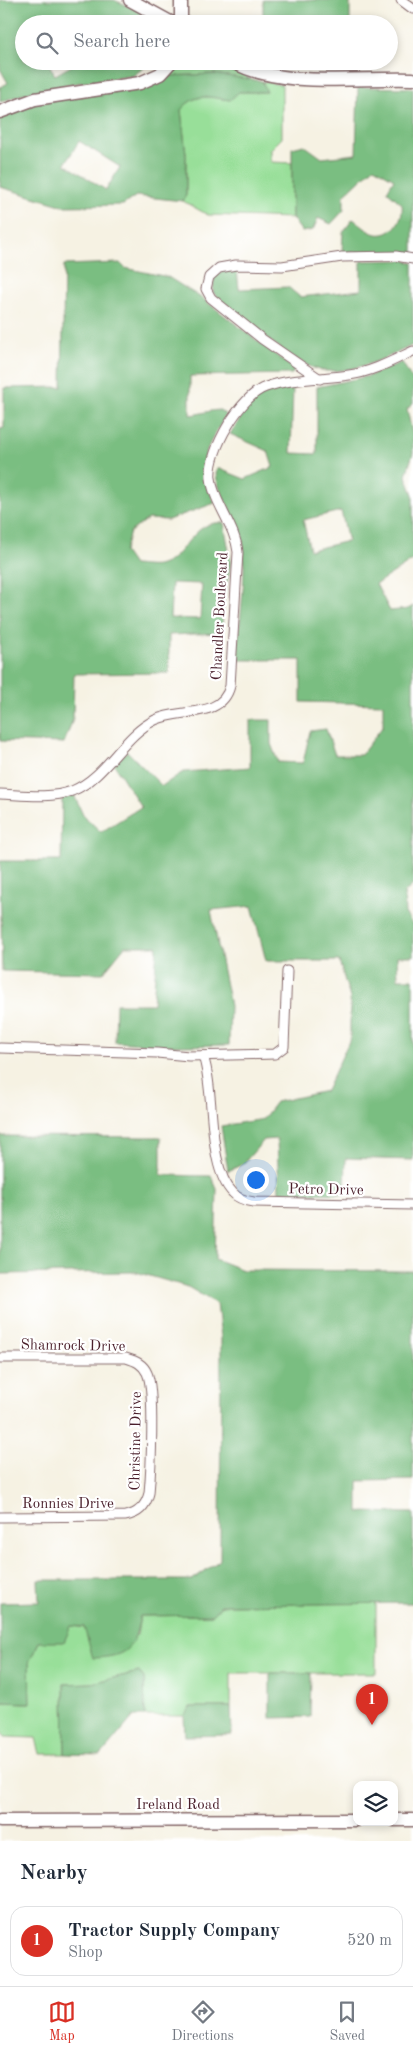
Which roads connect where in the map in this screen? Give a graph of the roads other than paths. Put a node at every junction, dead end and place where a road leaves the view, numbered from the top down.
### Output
1 (130, 0) edge
2 (181, 0) edge
3 (158, 15) edge
4 (181, 15) edge
5 (164, 70) edge
6 (250, 70) edge
7 (413, 79) edge
8 (0, 112) edge
9 (413, 259) edge
10 (413, 351) edge
11 (320, 379) junction
12 (0, 794) edge
13 (287, 971) dead end
14 (0, 1048) edge
15 (203, 1056) junction
16 (413, 1205) edge
17 (0, 1358) edge
18 (143, 1367) joint
19 (136, 1513) joint
20 (0, 1517) edge
21 (353, 1820) edge
22 (398, 1820) edge
23 (413, 1820) edge
24 (0, 1821) edge

1 - 3 street
2 - 4 street
5 - 8 street
6 - 7 street
9 - 11 street
10 - 11 street, Chandler Boulevard
11 - 12 street, Chandler Boulevard
13 - 15 street
14 - 15 street
15 - 16 street, Petro Drive
17 - 18 street, Shamrock Drive
18 - 19 street, Christine Drive
19 - 20 street, Ronnies Drive
21 - 24 street, Ireland Road
22 - 23 street

